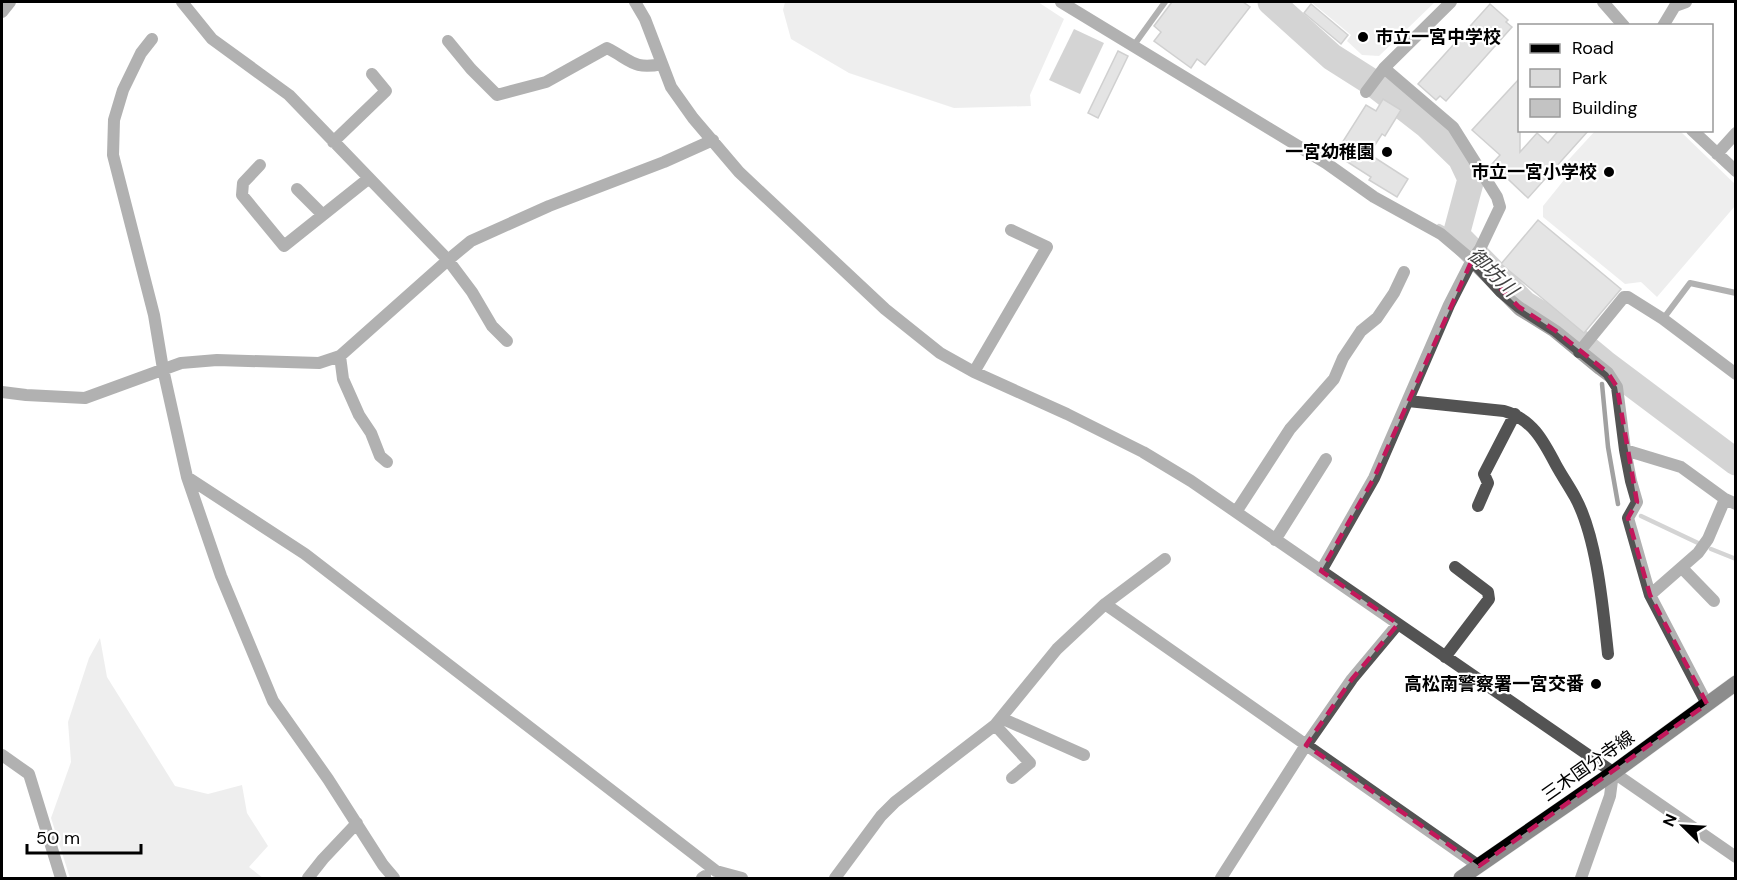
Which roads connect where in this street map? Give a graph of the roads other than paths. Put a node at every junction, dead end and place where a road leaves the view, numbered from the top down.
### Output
1 (9, 2) edge
2 (182, 2) edge
3 (635, 2) edge
4 (1061, 2) edge
5 (1165, 2) edge
6 (1451, 2) edge
7 (1603, 2) edge
8 (1686, 2) edge
9 (2, 12) edge
10 (1622, 24) edge
11 (1664, 24) edge
12 (152, 39) dead end
13 (1137, 40) junction
14 (448, 41) dead end
15 (662, 64) junction
16 (1381, 71) junction
17 (372, 74) dead end
18 (1366, 92) dead end
19 (1694, 132) edge
20 (1736, 133) edge
21 (713, 140) junction
22 (333, 142) junction
23 (1717, 154) junction
24 (260, 165) dead end
25 (1736, 171) edge
26 (368, 179) junction
27 (297, 189) dead end
28 (323, 216) junction
29 (1011, 230) dead end
30 (1475, 255) junction
31 (448, 260) junction
32 (1404, 272) dead end
33 (1736, 294) edge
34 (1663, 319) junction
35 (507, 341) dead end
36 (1582, 348) junction
37 (340, 356) junction
38 (163, 369) junction
39 (974, 372) junction
40 (1736, 374) edge
41 (2, 392) edge
42 (1408, 401) junction
43 (1515, 414) junction
44 (1625, 450) junction
45 (1326, 459) dead end
46 (387, 462) dead end
47 (187, 477) junction
48 (1730, 502) edge
49 (1478, 506) dead end
50 (1236, 512) junction
51 (1275, 540) junction
52 (1165, 559) dead end
53 (1455, 567) dead end
54 (1682, 568) junction
55 (1322, 571) junction
56 (1650, 595) junction
57 (1714, 601) dead end
58 (1105, 604) junction
59 (1398, 624) junction
60 (1608, 654) dead end
61 (1445, 657) junction
62 (1736, 683) edge
63 (1707, 704) junction
64 (998, 722) junction
65 (1306, 745) junction
66 (2, 754) edge
67 (1084, 755) dead end
68 (1613, 773) junction
69 (1012, 778) dead end
70 (357, 823) junction
71 (1736, 857) edge
72 (1479, 866) junction
73 (61, 879) edge
74 (308, 879) edge
75 (394, 879) edge
76 (742, 879) edge
77 (835, 879) edge
78 (1221, 879) edge
79 (1461, 879) edge
80 (1581, 879) edge

1 - 9 street
2 - 22 street
3 - 15 street
4 - 13 street
5 - 13 lane
6 - 16 street
7 - 10 street
8 - 11 street
12 - 38 street
13 - 30 street
14 - 15 street
15 - 21 street
16 - 18 street
16 - 30 street
17 - 22 street
19 - 23 street
20 - 23 street
21 - 31 street
21 - 39 street
22 - 26 street
23 - 25 street
24 - 28 street
26 - 28 street
26 - 31 street
27 - 28 street
29 - 39 street
30 - 36 street
30 - 42 street
31 - 35 street
31 - 37 street
32 - 50 street
33 - 34 lane
34 - 36 street
34 - 40 street
36 - 44 street
37 - 38 street
37 - 46 street
38 - 41 street
38 - 47 street
39 - 50 street
42 - 43 street
42 - 55 street
43 - 49 street
43 - 60 street
44 - 48 street
44 - 56 street
45 - 51 street
47 - 70 street
47 - 76 street
48 - 54 street
50 - 51 street
51 - 55 street
52 - 58 street
53 - 61 street
54 - 56 street
54 - 57 street
55 - 59 street
56 - 63 street
58 - 64 street
58 - 65 street
59 - 61 street
59 - 65 street
61 - 68 street
62 - 63 main road, 三木国分寺線
63 - 68 main road, 三木国分寺線
64 - 67 street
64 - 69 street
64 - 77 street
65 - 72 street
65 - 78 street
66 - 73 street
68 - 71 street
68 - 72 main road, 三木国分寺線
68 - 80 street
70 - 74 street
70 - 75 street
72 - 79 main road, 三木国分寺線

